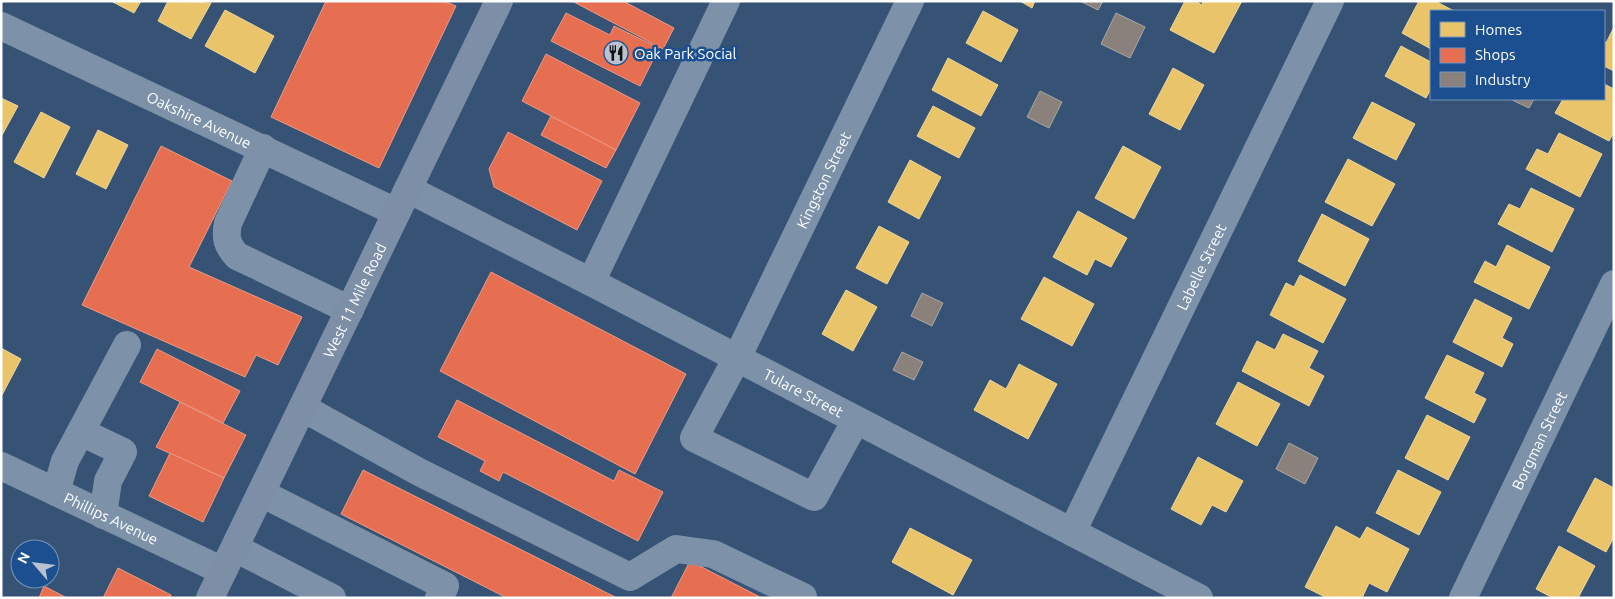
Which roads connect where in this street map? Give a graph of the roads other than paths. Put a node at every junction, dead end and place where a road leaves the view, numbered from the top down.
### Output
1 (499, 1) edge
2 (726, 1) edge
3 (910, 1) edge
4 (1330, 1) edge
5 (1, 26) edge
6 (263, 148) junction
7 (402, 200) junction
8 (591, 282) junction
9 (1614, 284) edge
10 (350, 310) junction
11 (127, 345) dead end
12 (737, 358) junction
13 (303, 408) junction
14 (856, 420) junction
15 (81, 432) junction
16 (1, 466) edge
17 (56, 492) junction
18 (261, 493) junction
19 (103, 515) junction
20 (1072, 532) junction
21 (229, 559) junction
22 (803, 597) edge
23 (210, 598) edge
24 (332, 598) edge
25 (440, 598) edge
26 (1199, 598) edge
27 (1463, 598) edge

1 - 7 main road, West 11 Mile Road
2 - 8 street
3 - 12 street, Kingston Street
4 - 20 street, Labelle Street
5 - 6 street, Oakshire Avenue
6 - 7 street, Oakshire Avenue
6 - 10 street
7 - 8 street, Tulare Street
7 - 10 main road, West 11 Mile Road
8 - 12 street, Tulare Street
9 - 27 street, Borgman Street
10 - 13 main road, West 11 Mile Road
11 - 15 street
12 - 14 street, Tulare Street
12 - 14 street, Kingston Street
13 - 18 main road, West 11 Mile Road
13 - 22 street
14 - 20 street, Tulare Street
15 - 17 street
15 - 19 street
16 - 17 street, Phillips Avenue
17 - 19 street, Phillips Avenue
18 - 21 main road, West 11 Mile Road
18 - 25 street
19 - 21 street, Phillips Avenue
20 - 26 street, Tulare Street
21 - 23 main road, West 11 Mile Road
21 - 24 street, Phillips Avenue

